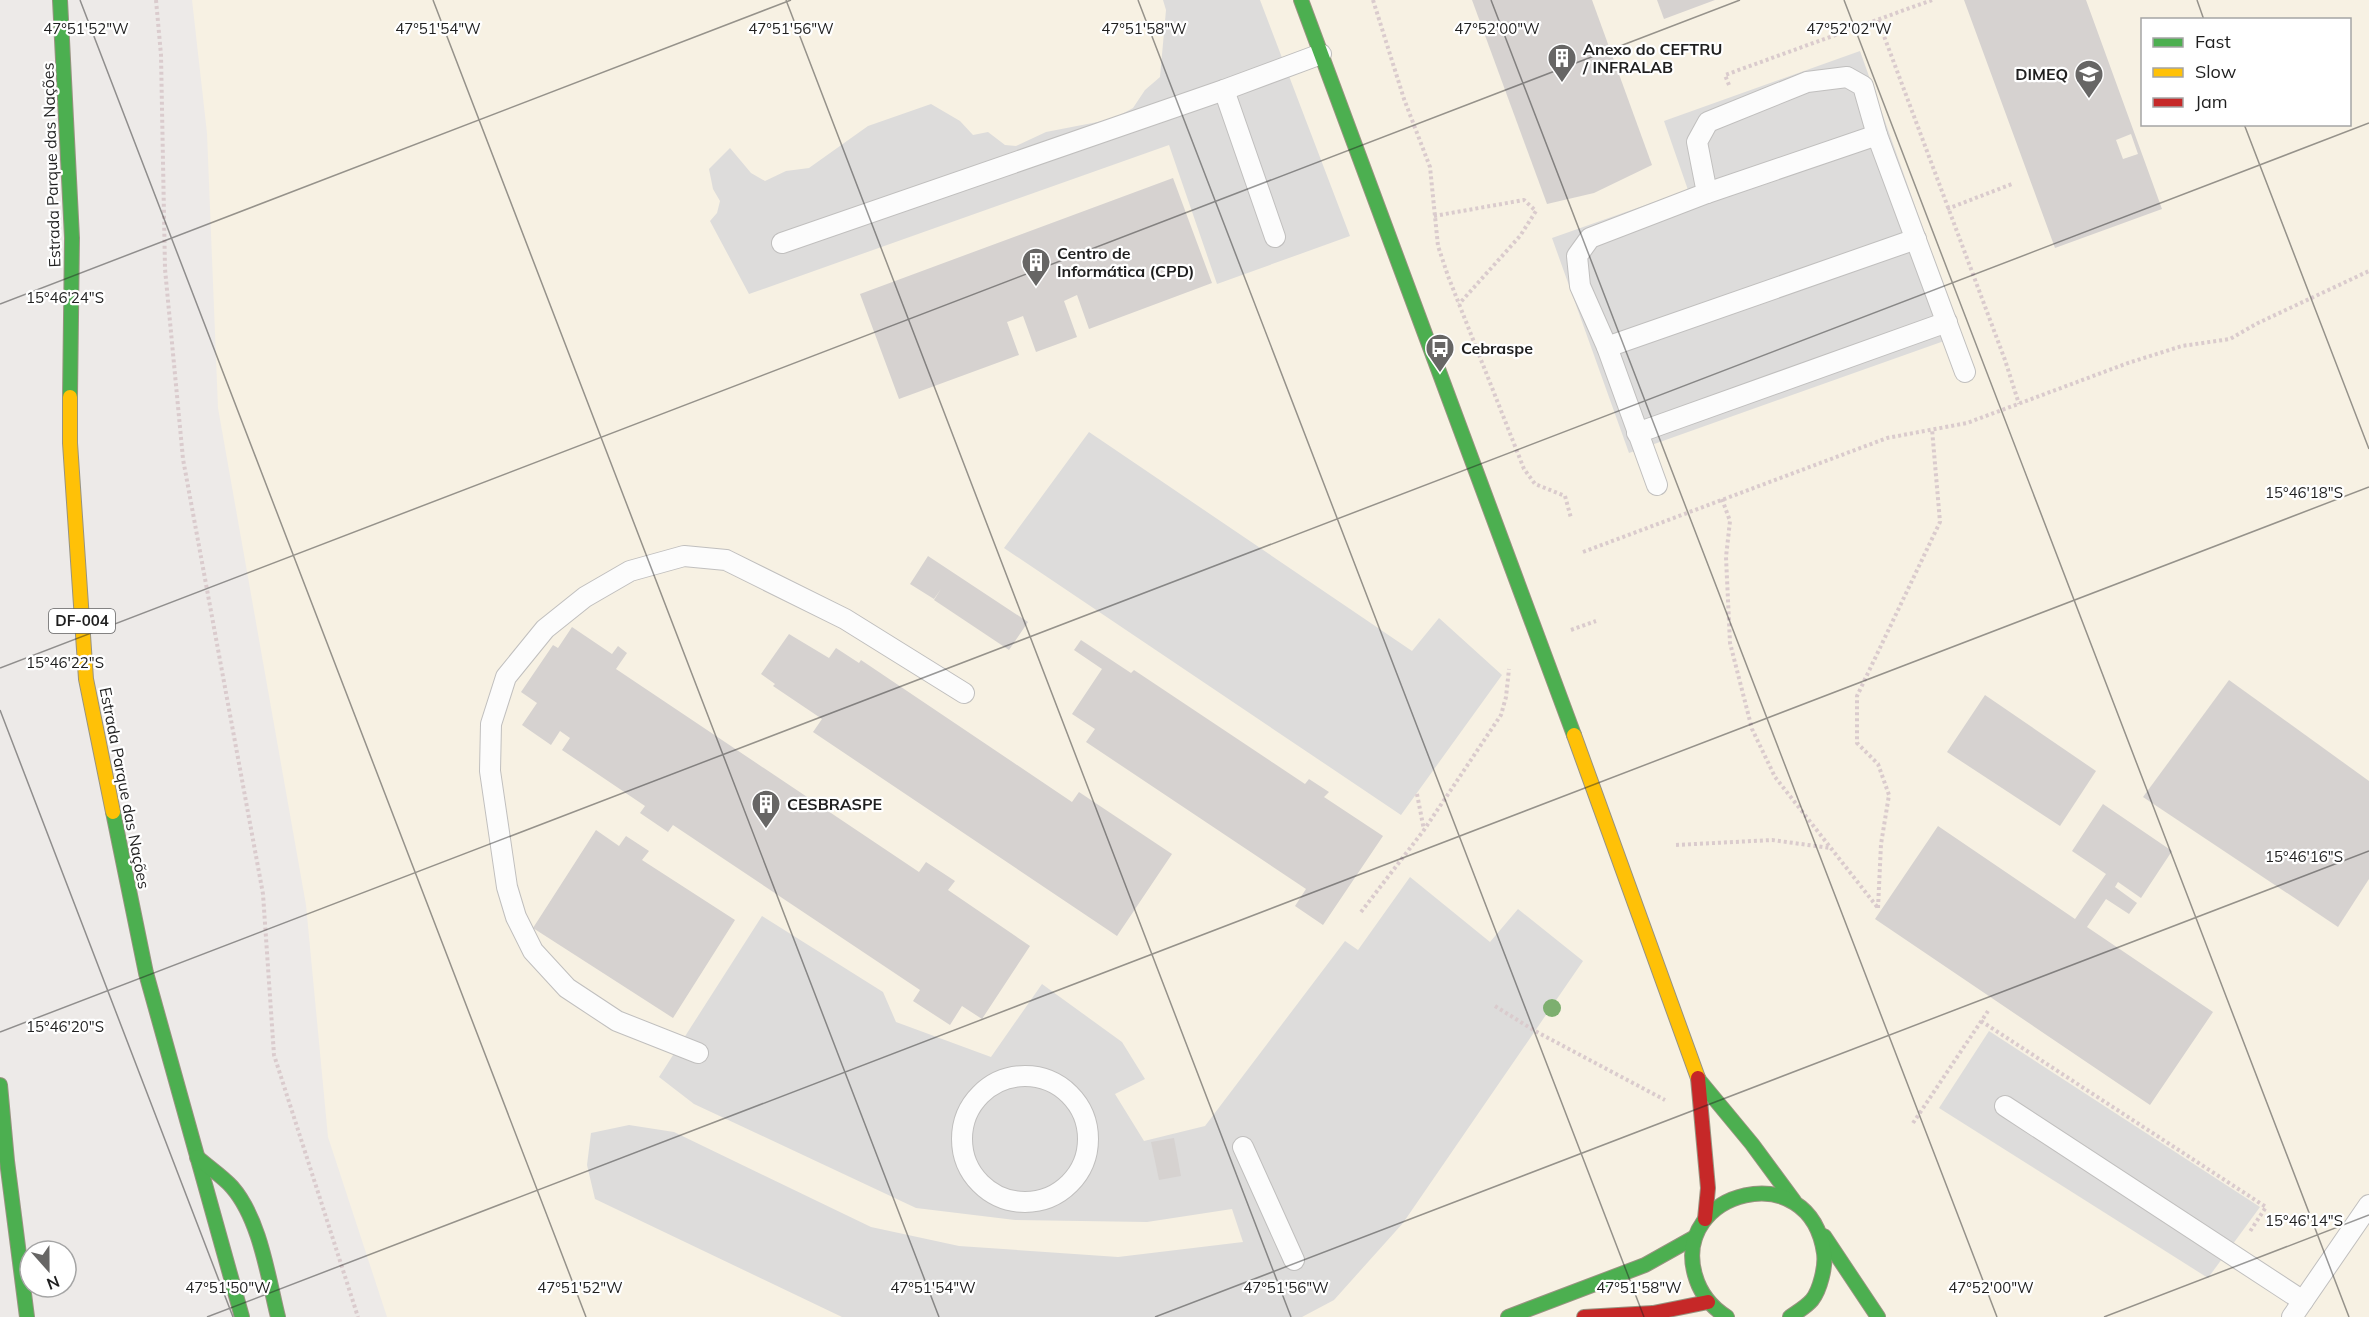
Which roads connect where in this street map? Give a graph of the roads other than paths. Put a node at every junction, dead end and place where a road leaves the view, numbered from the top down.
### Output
1 (60, 0) edge
2 (1301, 0) edge
3 (1321, 54) junction
4 (1224, 90) junction
5 (1876, 135) junction
6 (1707, 194) junction
7 (1275, 237) dead end
8 (1916, 239) junction
9 (782, 243) dead end
10 (1947, 322) junction
11 (1607, 347) junction
12 (1965, 372) dead end
13 (1637, 433) junction
14 (1657, 485) dead end
15 (964, 693) dead end
16 (698, 1053) dead end
17 (1699, 1080) junction
18 (0, 1085) edge
19 (1067, 1090) joint
20 (2005, 1106) dead end
21 (1243, 1147) dead end
22 (197, 1156) junction
23 (1794, 1201) junction
24 (2369, 1204) edge
25 (1705, 1219) junction
26 (1822, 1234) junction
27 (1695, 1236) junction
28 (1294, 1260) dead end
29 (2297, 1309) edge
30 (1718, 1312) edge
31 (27, 1317) edge
32 (242, 1317) edge
33 (278, 1317) edge
34 (1508, 1317) edge
35 (1584, 1317) edge
36 (1790, 1317) edge
37 (1878, 1317) edge

1 - 22 main road, Estrada Parque das Nações / DF-004
2 - 3 main road
3 - 4 lane
3 - 17 main road
4 - 7 lane
4 - 9 lane
5 - 6 lane
5 - 6 lane
5 - 8 lane
6 - 11 lane
8 - 10 lane
8 - 11 lane
10 - 12 lane
10 - 13 lane
11 - 13 lane
13 - 14 lane
15 - 16 lane
17 - 23 main road
17 - 25 main road
18 - 31 main road
19 - 19 lane
20 - 29 lane
21 - 28 lane
22 - 32 main road, Estrada Parque das Nações / DF-004
22 - 33 main road
23 - 25 main road
23 - 26 main road
24 - 29 lane
25 - 27 main road
26 - 36 main road
26 - 37 main road
27 - 30 main road
27 - 34 main road
30 - 35 main road

